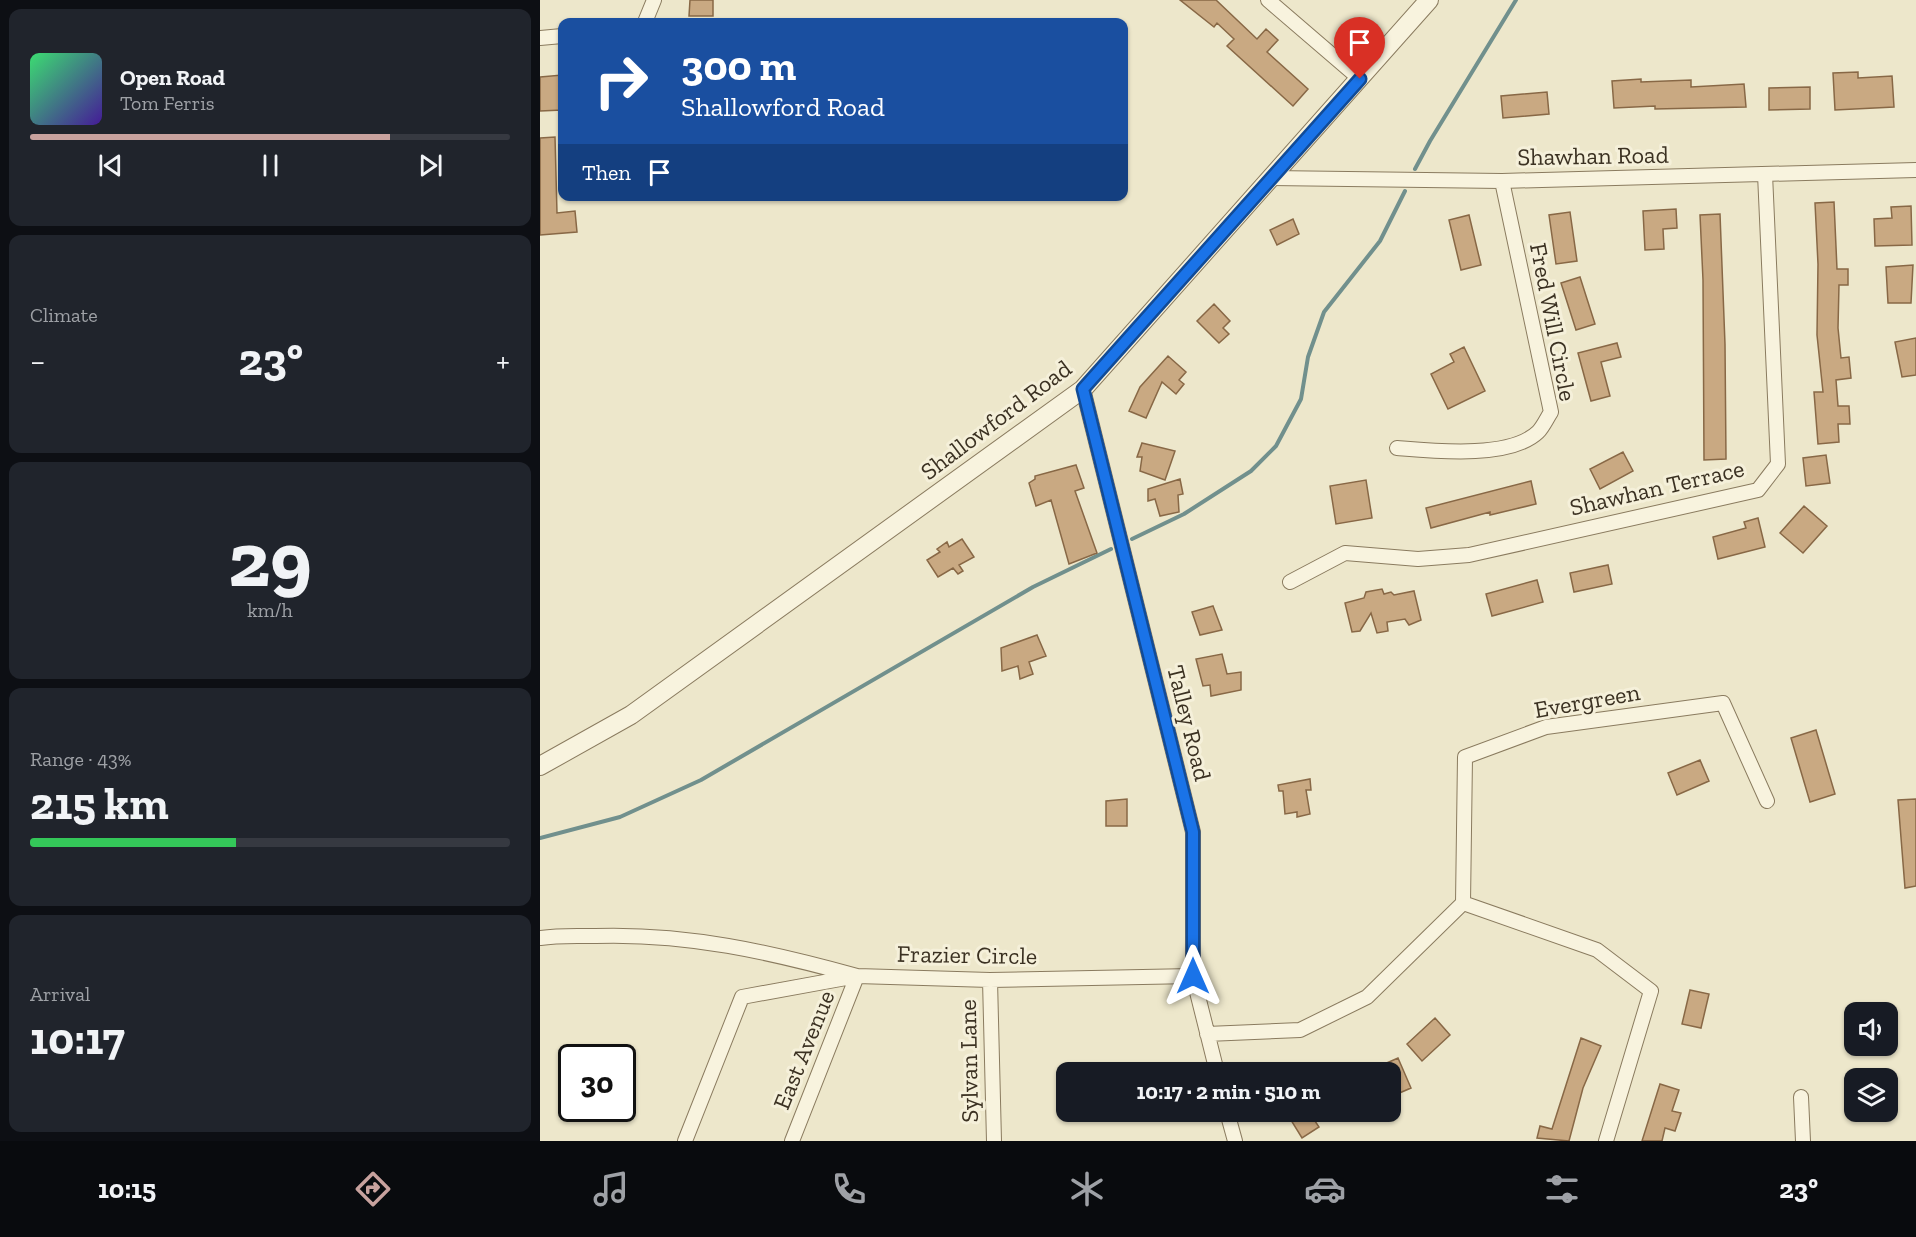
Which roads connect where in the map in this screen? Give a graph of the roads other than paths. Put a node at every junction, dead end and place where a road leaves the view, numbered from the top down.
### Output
1 (654, 0) edge
2 (1268, 0) edge
3 (1429, 0) edge
4 (647, 18) edge
5 (558, 36) edge
6 (540, 38) edge
7 (1360, 79) junction
8 (1916, 170) edge
9 (1766, 174) junction
10 (1271, 178) junction
11 (1502, 181) junction
12 (1083, 389) junction
13 (1398, 448) dead end
14 (1290, 582) dead end
15 (540, 766) edge
16 (1767, 801) dead end
17 (1463, 903) junction
18 (540, 938) edge
19 (857, 976) junction
20 (1193, 976) junction
21 (990, 980) junction
22 (1207, 1034) junction
23 (1214, 1062) edge
24 (1801, 1097) dead end
25 (1230, 1122) edge
26 (685, 1141) edge
27 (792, 1141) edge
28 (993, 1141) edge
29 (1235, 1141) edge
30 (1606, 1141) edge
31 (1803, 1141) edge

1 - 4 street
2 - 7 street
3 - 7 street, Shallowford Road
5 - 6 street
7 - 10 street, Shallowford Road
8 - 9 street, Shawhan Road
9 - 11 street, Shawhan Road
9 - 14 street, Shawhan Terrace
10 - 11 street, Shawhan Road
10 - 12 street, Shallowford Road
11 - 13 street, Fred Will Circle
12 - 15 street, Shallowford Road
12 - 20 street, Talley Road
16 - 17 street, Evergreen
17 - 22 street
17 - 30 street
18 - 19 street
19 - 21 street, Frazier Circle
19 - 26 street, Frazier Circle
19 - 27 street, East Avenue
20 - 21 street, Frazier Circle
20 - 22 street, Talley Road
21 - 28 street, Sylvan Lane
22 - 23 street, Talley Road
24 - 31 street
25 - 29 street

